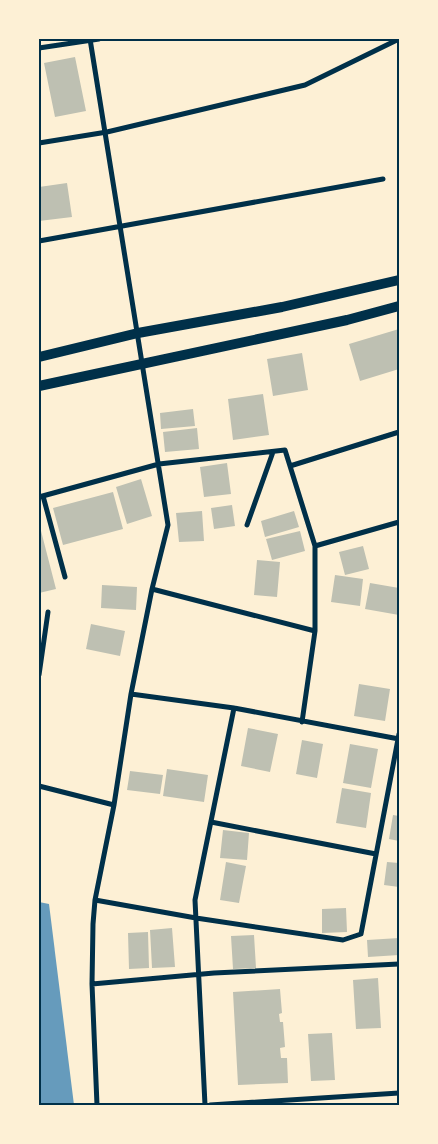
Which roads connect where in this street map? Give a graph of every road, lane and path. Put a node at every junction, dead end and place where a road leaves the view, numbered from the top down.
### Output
1 (99, 39) edge
2 (399, 39) edge
3 (90, 40) edge
4 (39, 48) edge
5 (107, 132) junction
6 (39, 142) edge
7 (383, 178) dead end
8 (121, 224) junction
9 (39, 241) edge
10 (399, 280) edge
11 (399, 306) edge
12 (138, 333) junction
13 (39, 357) edge
14 (142, 362) junction
15 (39, 386) edge
16 (399, 432) edge
17 (273, 452) junction
18 (159, 464) junction
19 (290, 466) junction
20 (41, 497) edge
21 (399, 522) edge
22 (247, 525) dead end
23 (315, 546) junction
24 (65, 577) dead end
25 (152, 589) junction
26 (48, 612) dead end
27 (315, 630) junction
28 (39, 675) edge
29 (131, 694) junction
30 (234, 708) junction
31 (302, 722) junction
32 (399, 737) edge
33 (39, 786) edge
34 (114, 805) junction
35 (211, 822) junction
36 (376, 854) junction
37 (95, 900) junction
38 (196, 918) junction
39 (399, 964) edge
40 (198, 974) junction
41 (92, 984) junction
42 (399, 1093) edge
43 (226, 1104) edge
44 (97, 1105) edge
45 (205, 1105) edge
46 (210, 1105) edge

1 - 3 street
2 - 5 street
3 - 4 street
3 - 5 street
5 - 6 street
5 - 8 street
7 - 8 street
8 - 9 street
8 - 12 street
10 - 12 main road
11 - 14 main road
12 - 13 main road
12 - 14 street
14 - 15 main road
14 - 18 street
16 - 19 street
17 - 18 street
17 - 19 street
17 - 22 street
18 - 20 street
18 - 25 street
19 - 23 street
20 - 24 street
21 - 23 street
23 - 27 street
25 - 27 street
25 - 29 street
26 - 28 street
27 - 31 street
29 - 30 street
29 - 34 street
30 - 31 street
30 - 35 street
31 - 32 street
32 - 36 street
33 - 34 street
34 - 37 street
35 - 36 street
35 - 38 street
36 - 38 street
37 - 38 street
37 - 41 street
38 - 40 street
39 - 40 street
40 - 41 street
40 - 45 street
41 - 44 street
42 - 43 street
43 - 46 street

